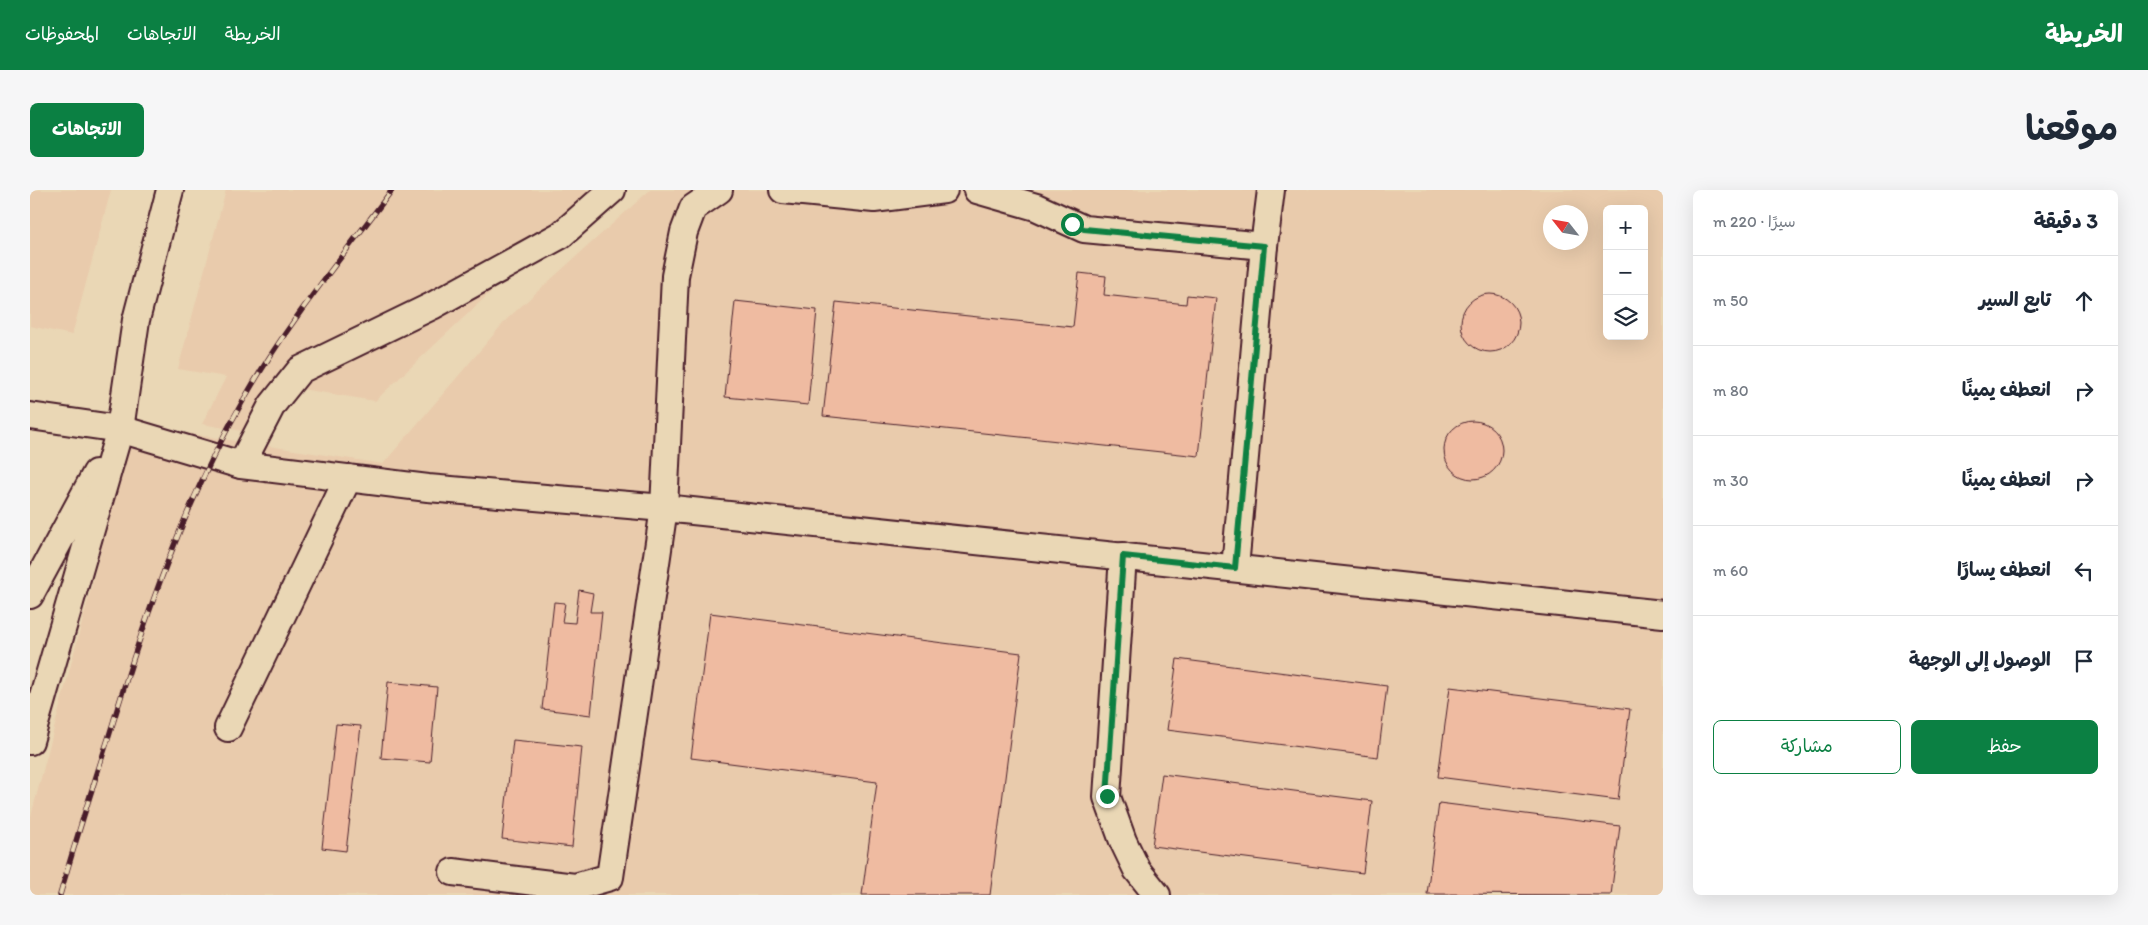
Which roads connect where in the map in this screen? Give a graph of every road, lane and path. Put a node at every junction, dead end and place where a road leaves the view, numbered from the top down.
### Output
1 (170, 190) edge
2 (612, 190) edge
3 (719, 190) edge
4 (784, 190) edge
5 (944, 190) edge
6 (977, 190) edge
7 (1271, 190) edge
8 (1264, 246) junction
9 (30, 416) edge
10 (120, 429) junction
11 (241, 465) junction
12 (348, 478) junction
13 (664, 508) junction
14 (1123, 556) junction
15 (1235, 568) junction
16 (30, 595) edge
17 (1663, 614) edge
18 (228, 728) dead end
19 (30, 741) edge
20 (453, 872) dead end
21 (612, 886) edge
22 (1157, 895) edge

1 - 10 street
2 - 11 street
3 - 13 street
4 - 5 street
6 - 8 street
7 - 8 street
8 - 15 street
9 - 10 street
10 - 11 street
10 - 16 street
10 - 19 street
11 - 12 street
12 - 13 street
12 - 18 street
13 - 14 street
13 - 21 street
14 - 15 street
14 - 22 street
15 - 17 street
20 - 21 street

